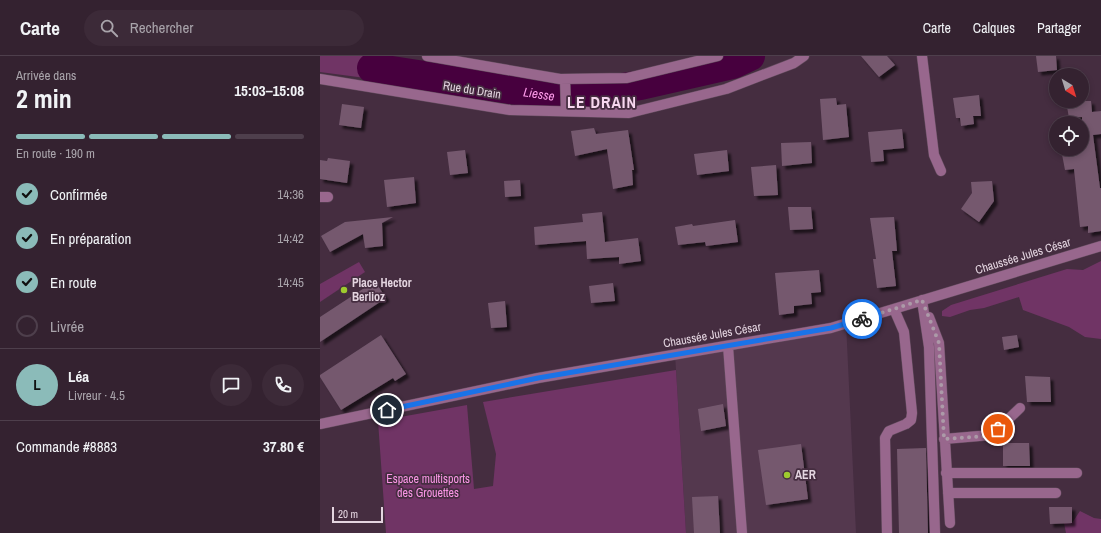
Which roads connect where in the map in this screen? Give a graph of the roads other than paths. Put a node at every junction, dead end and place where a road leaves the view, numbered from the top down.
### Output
1 (427, 56) edge
2 (718, 56) edge
3 (804, 56) edge
4 (922, 56) edge
5 (320, 79) edge
6 (565, 79) junction
7 (566, 111) junction
8 (941, 171) dead end
9 (1101, 246) edge
10 (922, 300) junction
11 (894, 309) junction
12 (728, 346) junction
13 (1020, 408) dead end
14 (320, 424) edge
15 (944, 439) junction
16 (946, 473) junction
17 (1077, 473) dead end
18 (948, 493) junction
19 (1056, 493) dead end
20 (950, 523) dead end
21 (742, 533) edge
22 (887, 533) edge
23 (935, 533) edge

1 - 6 street
2 - 6 street
3 - 7 street, Rue du Drain
4 - 8 street
5 - 7 street, Rue du Drain
6 - 7 street
9 - 10 street, Chaussée Jules César
10 - 11 street, Chaussée Jules César
10 - 15 street
10 - 23 street
11 - 12 street, Chaussée Jules César
11 - 22 street
12 - 14 street, Chaussée Jules César
12 - 21 street
13 - 15 street
15 - 16 street
16 - 17 street
16 - 18 street
18 - 19 street
18 - 20 street

